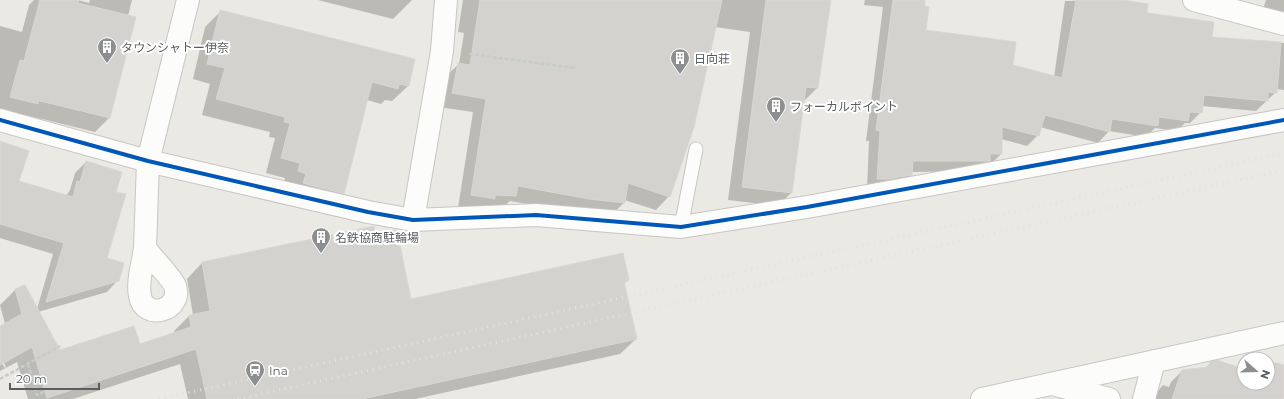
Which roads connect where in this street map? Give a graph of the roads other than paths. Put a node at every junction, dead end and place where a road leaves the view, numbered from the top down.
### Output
1 (188, 0) edge
2 (446, 0) edge
3 (1194, 0) edge
4 (1284, 24) edge
5 (0, 120) edge
6 (1284, 120) edge
7 (696, 149) dead end
8 (148, 161) junction
9 (413, 220) junction
10 (682, 227) junction
11 (145, 248) dead end
12 (1284, 333) edge
13 (1154, 361) junction
14 (1052, 384) junction
15 (982, 399) edge
16 (1109, 399) edge
17 (1144, 399) edge

1 - 8 street
2 - 9 street
3 - 4 street
5 - 8 street
6 - 10 street
7 - 10 lane
8 - 9 street
8 - 11 street
9 - 10 street
12 - 13 street
13 - 14 street
13 - 17 street
14 - 15 street
14 - 16 street

